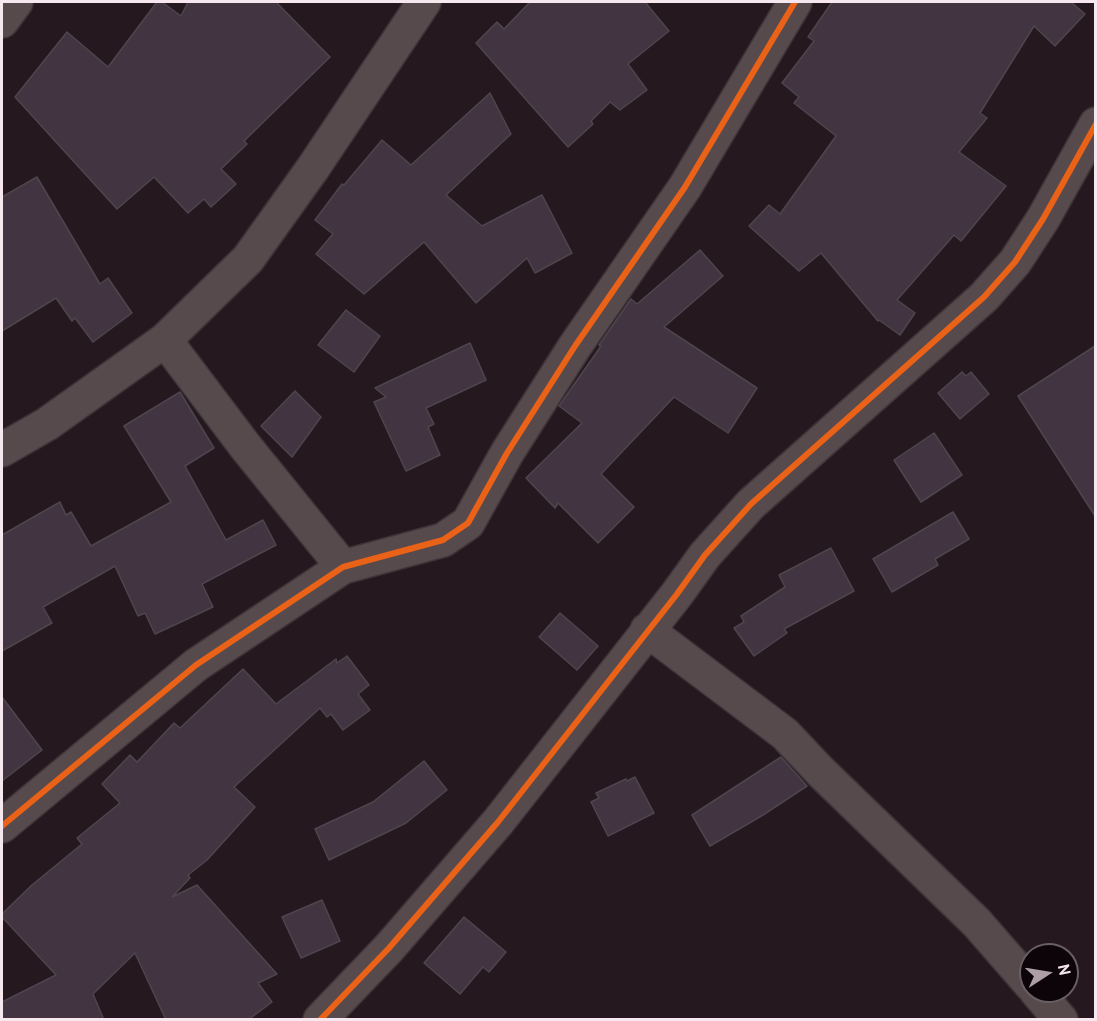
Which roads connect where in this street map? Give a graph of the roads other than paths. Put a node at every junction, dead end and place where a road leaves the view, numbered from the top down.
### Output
1 (16, 2) edge
2 (424, 2) edge
3 (795, 2) edge
4 (2, 21) edge
5 (1095, 124) edge
6 (165, 340) junction
7 (2, 450) edge
8 (343, 567) junction
9 (647, 630) junction
10 (2, 826) edge
11 (1019, 971) edge
12 (1046, 1003) edge
13 (320, 1020) edge
14 (1061, 1020) edge

1 - 4 street
2 - 6 street
3 - 8 street
5 - 9 street
6 - 7 street
6 - 8 street
8 - 10 street
9 - 11 street
9 - 13 street
12 - 14 street

